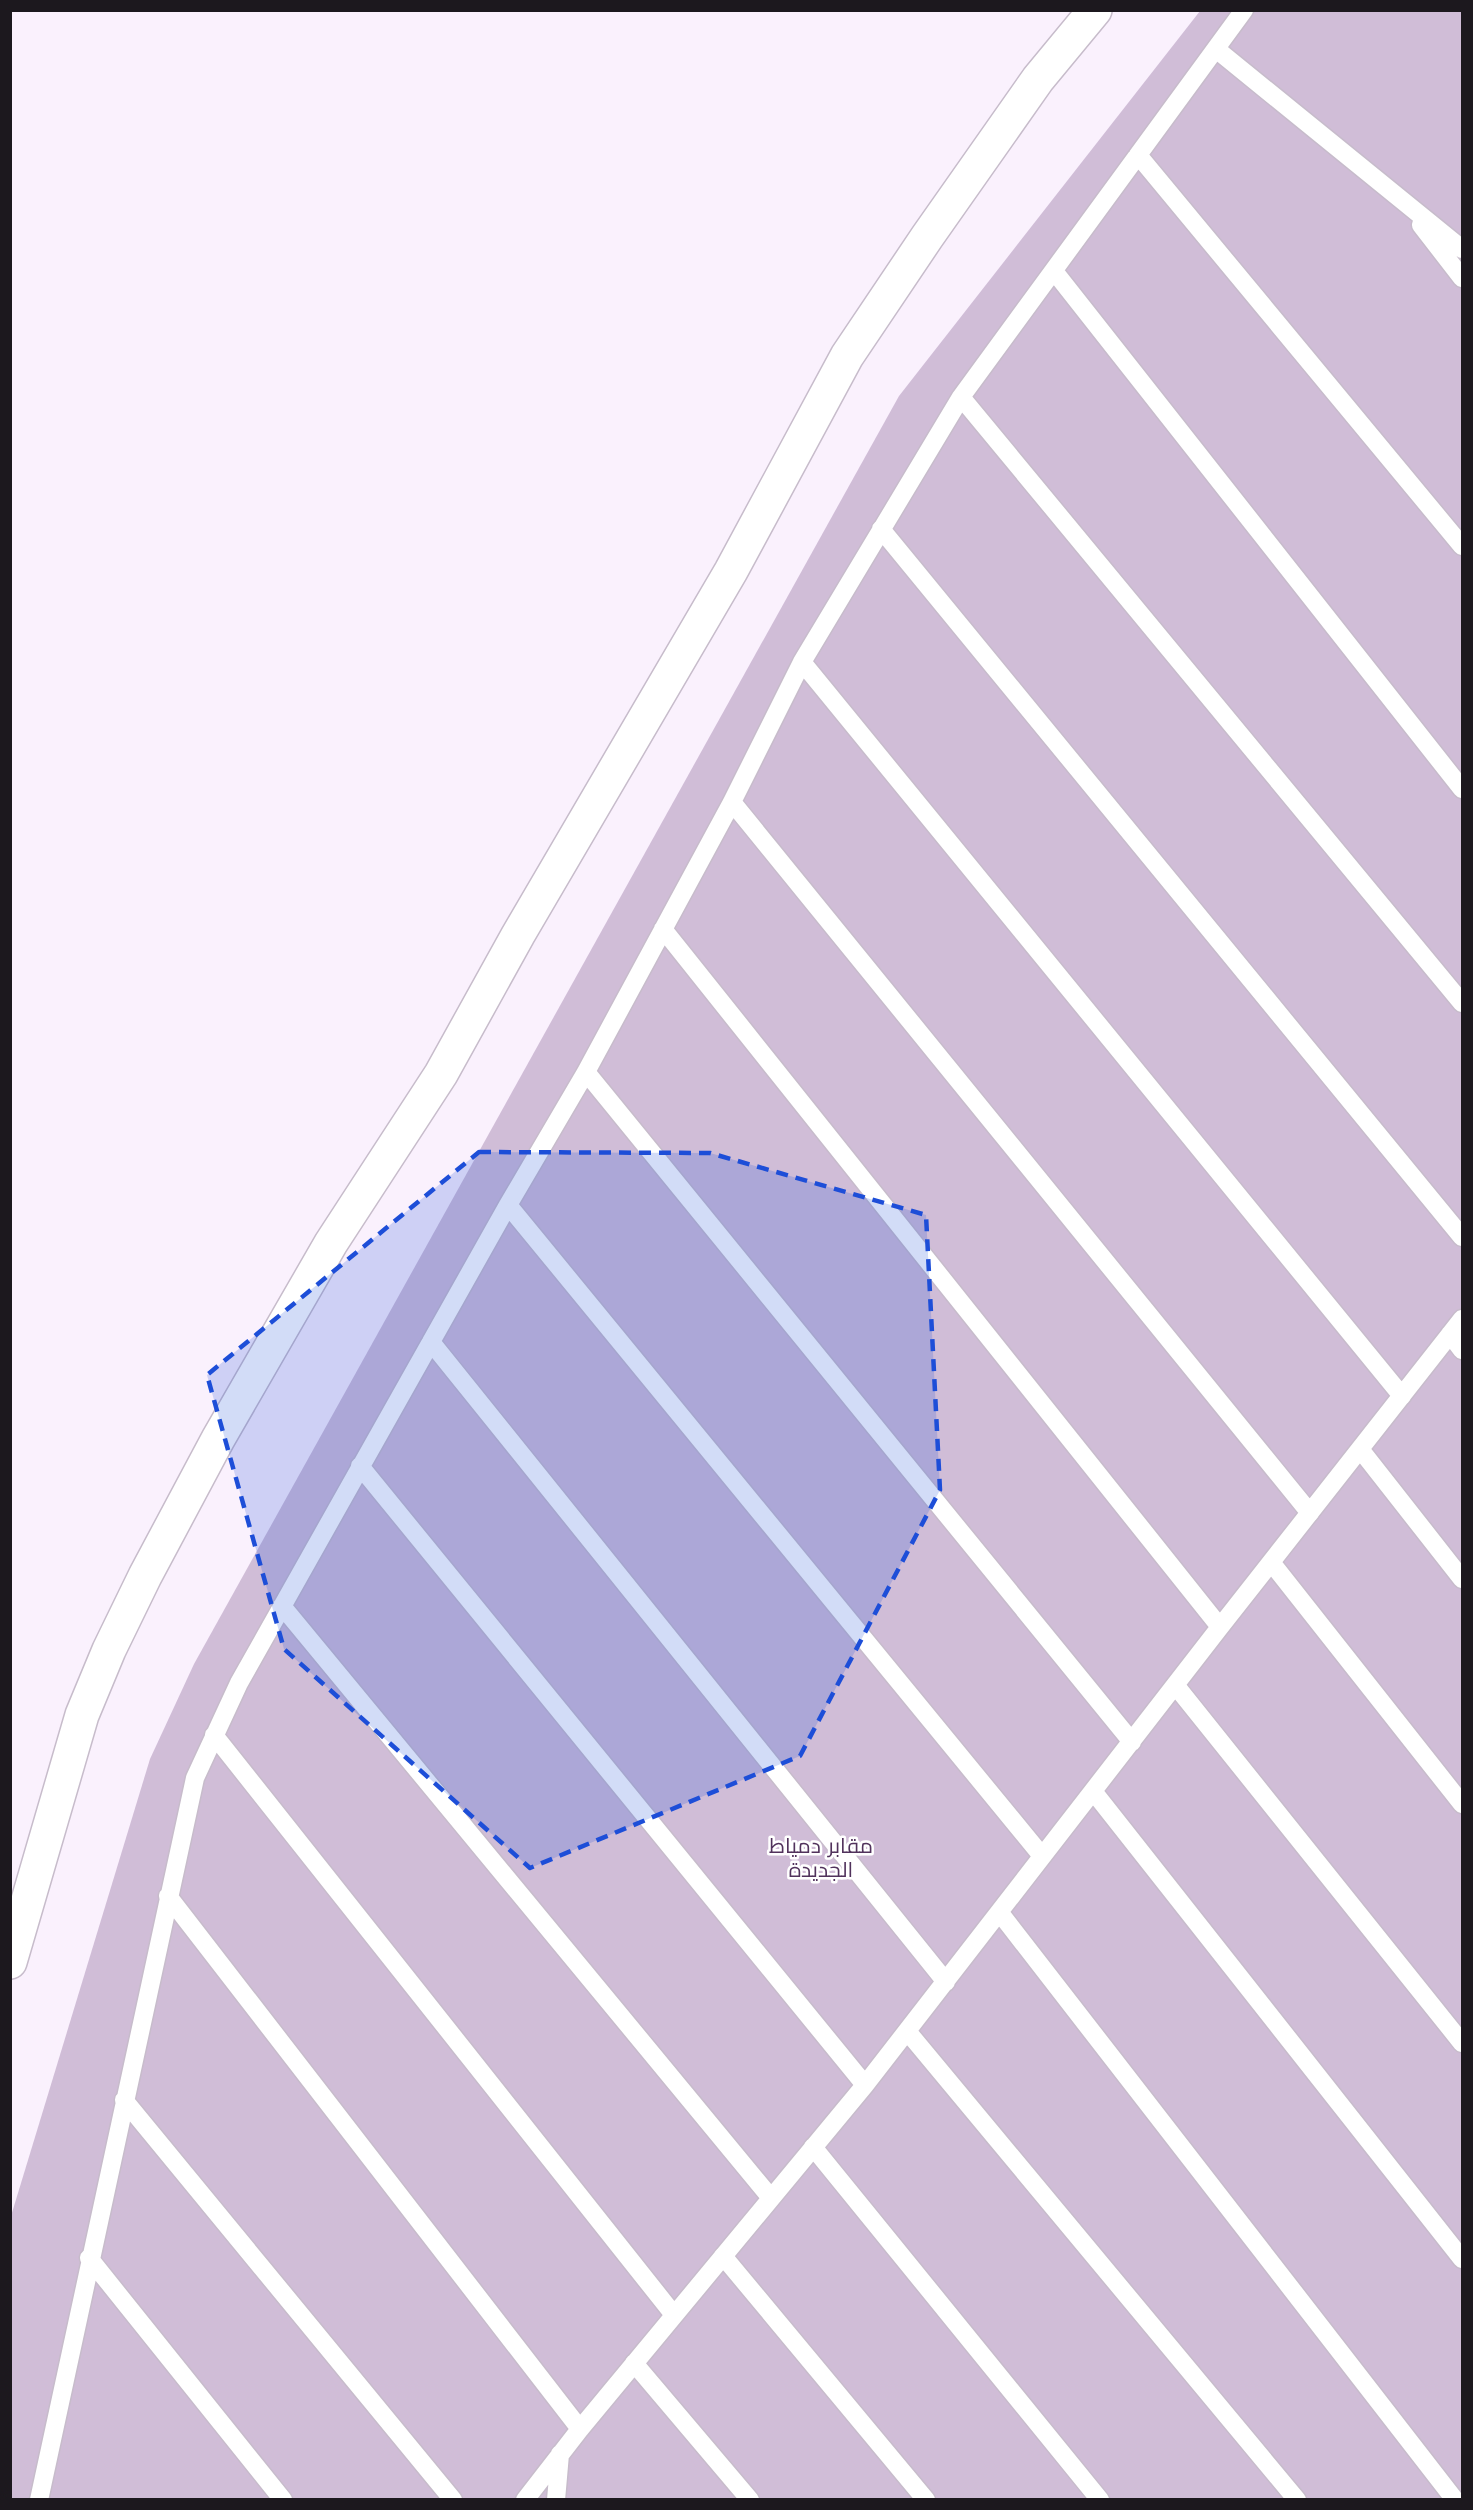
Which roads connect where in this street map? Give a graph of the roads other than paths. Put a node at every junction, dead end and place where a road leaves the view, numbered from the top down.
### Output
1 (1095, 10) edge
2 (1244, 10) edge
3 (1216, 49) junction
4 (1138, 155) junction
5 (1400, 198) junction
6 (1462, 249) edge
7 (1054, 271) junction
8 (1462, 278) edge
9 (961, 397) junction
10 (881, 529) junction
11 (1462, 546) edge
12 (802, 662) junction
13 (1462, 789) edge
14 (732, 801) junction
15 (663, 929) junction
16 (1462, 1002) edge
17 (586, 1072) junction
18 (508, 1205) junction
19 (1462, 1237) edge
20 (1462, 1319) edge
21 (1450, 1335) junction
22 (431, 1342) junction
23 (1462, 1350) edge
24 (1402, 1396) junction
25 (1360, 1449) junction
26 (360, 1466) junction
27 (1310, 1513) junction
28 (1271, 1562) junction
29 (1462, 1579) edge
30 (282, 1606) junction
31 (1220, 1627) junction
32 (1176, 1686) junction
33 (214, 1735) junction
34 (1132, 1742) junction
35 (1093, 1791) junction
36 (1462, 1804) edge
37 (1042, 1856) junction
38 (168, 1896) junction
39 (1000, 1913) junction
40 (10, 1962) edge
41 (946, 1982) junction
42 (907, 2031) junction
43 (1462, 2043) edge
44 (865, 2085) junction
45 (124, 2100) junction
46 (813, 2147) junction
47 (771, 2198) junction
48 (723, 2256) junction
49 (89, 2258) junction
50 (1462, 2259) edge
51 (674, 2315) junction
52 (634, 2363) junction
53 (580, 2429) junction
54 (560, 2454) junction
55 (39, 2499) edge
56 (283, 2499) edge
57 (453, 2499) edge
58 (525, 2499) edge
59 (556, 2499) edge
60 (750, 2499) edge
61 (926, 2499) edge
62 (1100, 2499) edge
63 (1297, 2499) edge
64 (1455, 2499) edge

1 - 40 street
2 - 3 lane
3 - 4 lane
3 - 5 lane
4 - 7 lane
4 - 11 lane
5 - 6 lane
5 - 8 lane
7 - 9 lane
7 - 13 lane
9 - 10 lane
9 - 16 lane
10 - 12 lane
10 - 19 lane
12 - 14 lane
12 - 24 lane
14 - 15 lane
14 - 27 lane
15 - 17 lane
15 - 31 lane
17 - 18 lane
17 - 34 lane
18 - 22 lane
18 - 37 lane
20 - 21 lane
21 - 23 lane
21 - 24 lane
22 - 26 lane
22 - 41 lane
24 - 25 lane
25 - 27 lane
25 - 29 lane
26 - 30 lane
26 - 44 lane
27 - 28 lane
28 - 31 lane
28 - 36 lane
30 - 33 lane
30 - 47 lane
31 - 32 lane
32 - 34 lane
32 - 43 lane
33 - 38 lane
33 - 51 lane
34 - 35 lane
35 - 37 lane
35 - 50 lane
37 - 39 lane
38 - 45 lane
38 - 53 lane
39 - 41 lane
39 - 64 lane
41 - 42 lane
42 - 44 lane
42 - 63 lane
44 - 46 lane
45 - 49 lane
45 - 57 lane
46 - 47 lane
46 - 62 lane
47 - 48 lane
48 - 51 lane
48 - 61 lane
49 - 55 lane
49 - 56 lane
51 - 52 lane
52 - 53 lane
52 - 60 lane
53 - 54 lane
54 - 58 lane
54 - 59 lane

